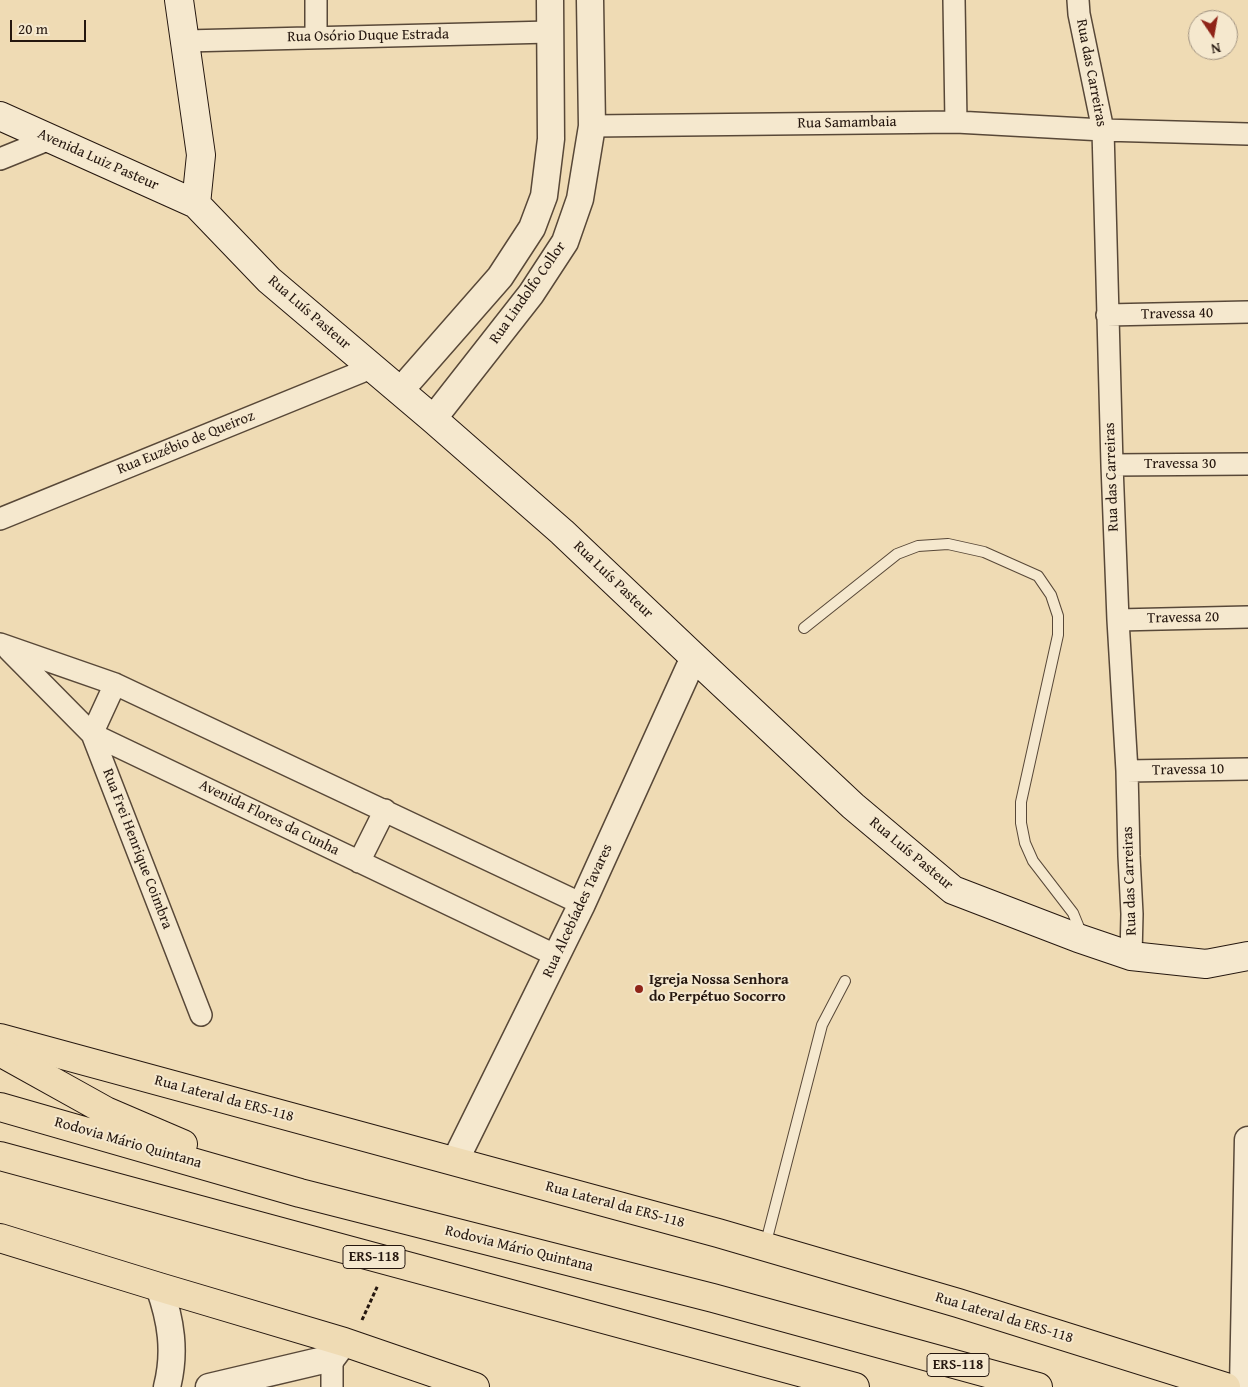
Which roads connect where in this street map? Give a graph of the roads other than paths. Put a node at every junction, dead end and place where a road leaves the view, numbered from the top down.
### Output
1 (179, 0) edge
2 (316, 0) edge
3 (550, 0) edge
4 (590, 0) edge
5 (954, 0) edge
6 (1078, 0) edge
7 (550, 32) junction
8 (316, 37) junction
9 (186, 41) junction
10 (0, 116) edge
11 (956, 122) junction
12 (592, 126) junction
13 (1103, 130) junction
14 (1248, 134) edge
15 (52, 138) junction
16 (0, 159) edge
17 (196, 204) junction
18 (1248, 312) edge
19 (1107, 315) junction
20 (371, 368) junction
21 (400, 391) junction
22 (433, 419) junction
23 (1248, 464) edge
24 (1112, 465) junction
25 (0, 519) edge
26 (1248, 617) edge
27 (1118, 620) junction
28 (804, 628) dead end
29 (3, 646) edge
30 (694, 657) junction
31 (116, 684) junction
32 (92, 734) junction
33 (1248, 768) edge
34 (1127, 771) junction
35 (385, 810) junction
36 (359, 862) junction
37 (582, 904) junction
38 (1078, 938) junction
39 (557, 956) junction
40 (1131, 956) junction
41 (1248, 956) edge
42 (845, 980) dead end
43 (201, 1015) dead end
44 (0, 1038) edge
45 (0, 1052) edge
46 (0, 1107) edge
47 (1248, 1140) edge
48 (0, 1156) edge
49 (455, 1161) junction
50 (300, 1193) junction
51 (0, 1238) edge
52 (765, 1247) junction
53 (159, 1287) junction
54 (338, 1350) junction
55 (749, 1357) junction
56 (167, 1387) edge
57 (209, 1387) edge
58 (332, 1387) edge
59 (475, 1387) edge
60 (798, 1387) edge
61 (855, 1387) edge
62 (1038, 1387) edge
63 (1226, 1387) edge
64 (1243, 1387) edge

1 - 9 main road
2 - 8 street
3 - 7 street
4 - 12 street, Rua Lindolfo Collor
5 - 11 street
6 - 13 street, Rua das Carreiras
7 - 8 street, Rua Osório Duque Estrada
7 - 21 street
8 - 9 street, Rua Osório Duque Estrada
9 - 17 main road
10 - 15 main road, Avenida Luiz Pasteur
11 - 12 street, Rua Samambaia
11 - 13 street, Rua Samambaia
12 - 22 street, Rua Lindolfo Collor
13 - 14 street, Rua Samambaia
13 - 19 street, Rua das Carreiras
15 - 16 street
15 - 17 main road, Avenida Luiz Pasteur
17 - 20 main road, Rua Luís Pasteur
18 - 19 street, Travessa 40
19 - 24 street, Rua das Carreiras
20 - 21 main road, Rua Luís Pasteur
20 - 25 street, Rua Euzébio de Queiroz
21 - 22 main road, Rua Luís Pasteur
22 - 30 main road, Rua Luís Pasteur
23 - 24 street, Travessa 30
24 - 27 street, Rua das Carreiras
26 - 27 street, Travessa 20
27 - 34 street, Rua das Carreiras
28 - 38 lane
29 - 31 street, Avenida Flores da Cunha
29 - 32 street, Avenida Flores da Cunha
30 - 37 street, Rua Alcebíades Tavares
30 - 38 main road, Rua Luís Pasteur
31 - 32 street
31 - 35 street, Avenida Flores da Cunha
32 - 36 street, Avenida Flores da Cunha
32 - 43 street, Rua Frei Henrique Coimbra
33 - 34 street, Travessa 10
34 - 40 street, Rua das Carreiras
35 - 36 street
35 - 37 street, Avenida Flores da Cunha
36 - 39 street, Avenida Flores da Cunha
37 - 39 street, Rua Alcebíades Tavares
38 - 40 main road, Rua Luís Pasteur
39 - 49 street, Rua Alcebíades Tavares
40 - 41 main road, Rua Luís Pasteur
42 - 52 lane
44 - 49 main road, Rua Lateral da ERS-118
45 - 50 main road
46 - 50 main road, Rodovia Mário Quintana / ERS-118
47 - 64 street
48 - 55 main road, ERS-118
49 - 52 main road, Rua Lateral da ERS-118
50 - 62 main road, Rodovia Mário Quintana / ERS-118
51 - 53 main road
52 - 63 main road, Rua Lateral da ERS-118
53 - 54 main road
53 - 56 street
54 - 57 street
54 - 58 street
54 - 59 main road
55 - 60 main road
55 - 61 main road, ERS-118

